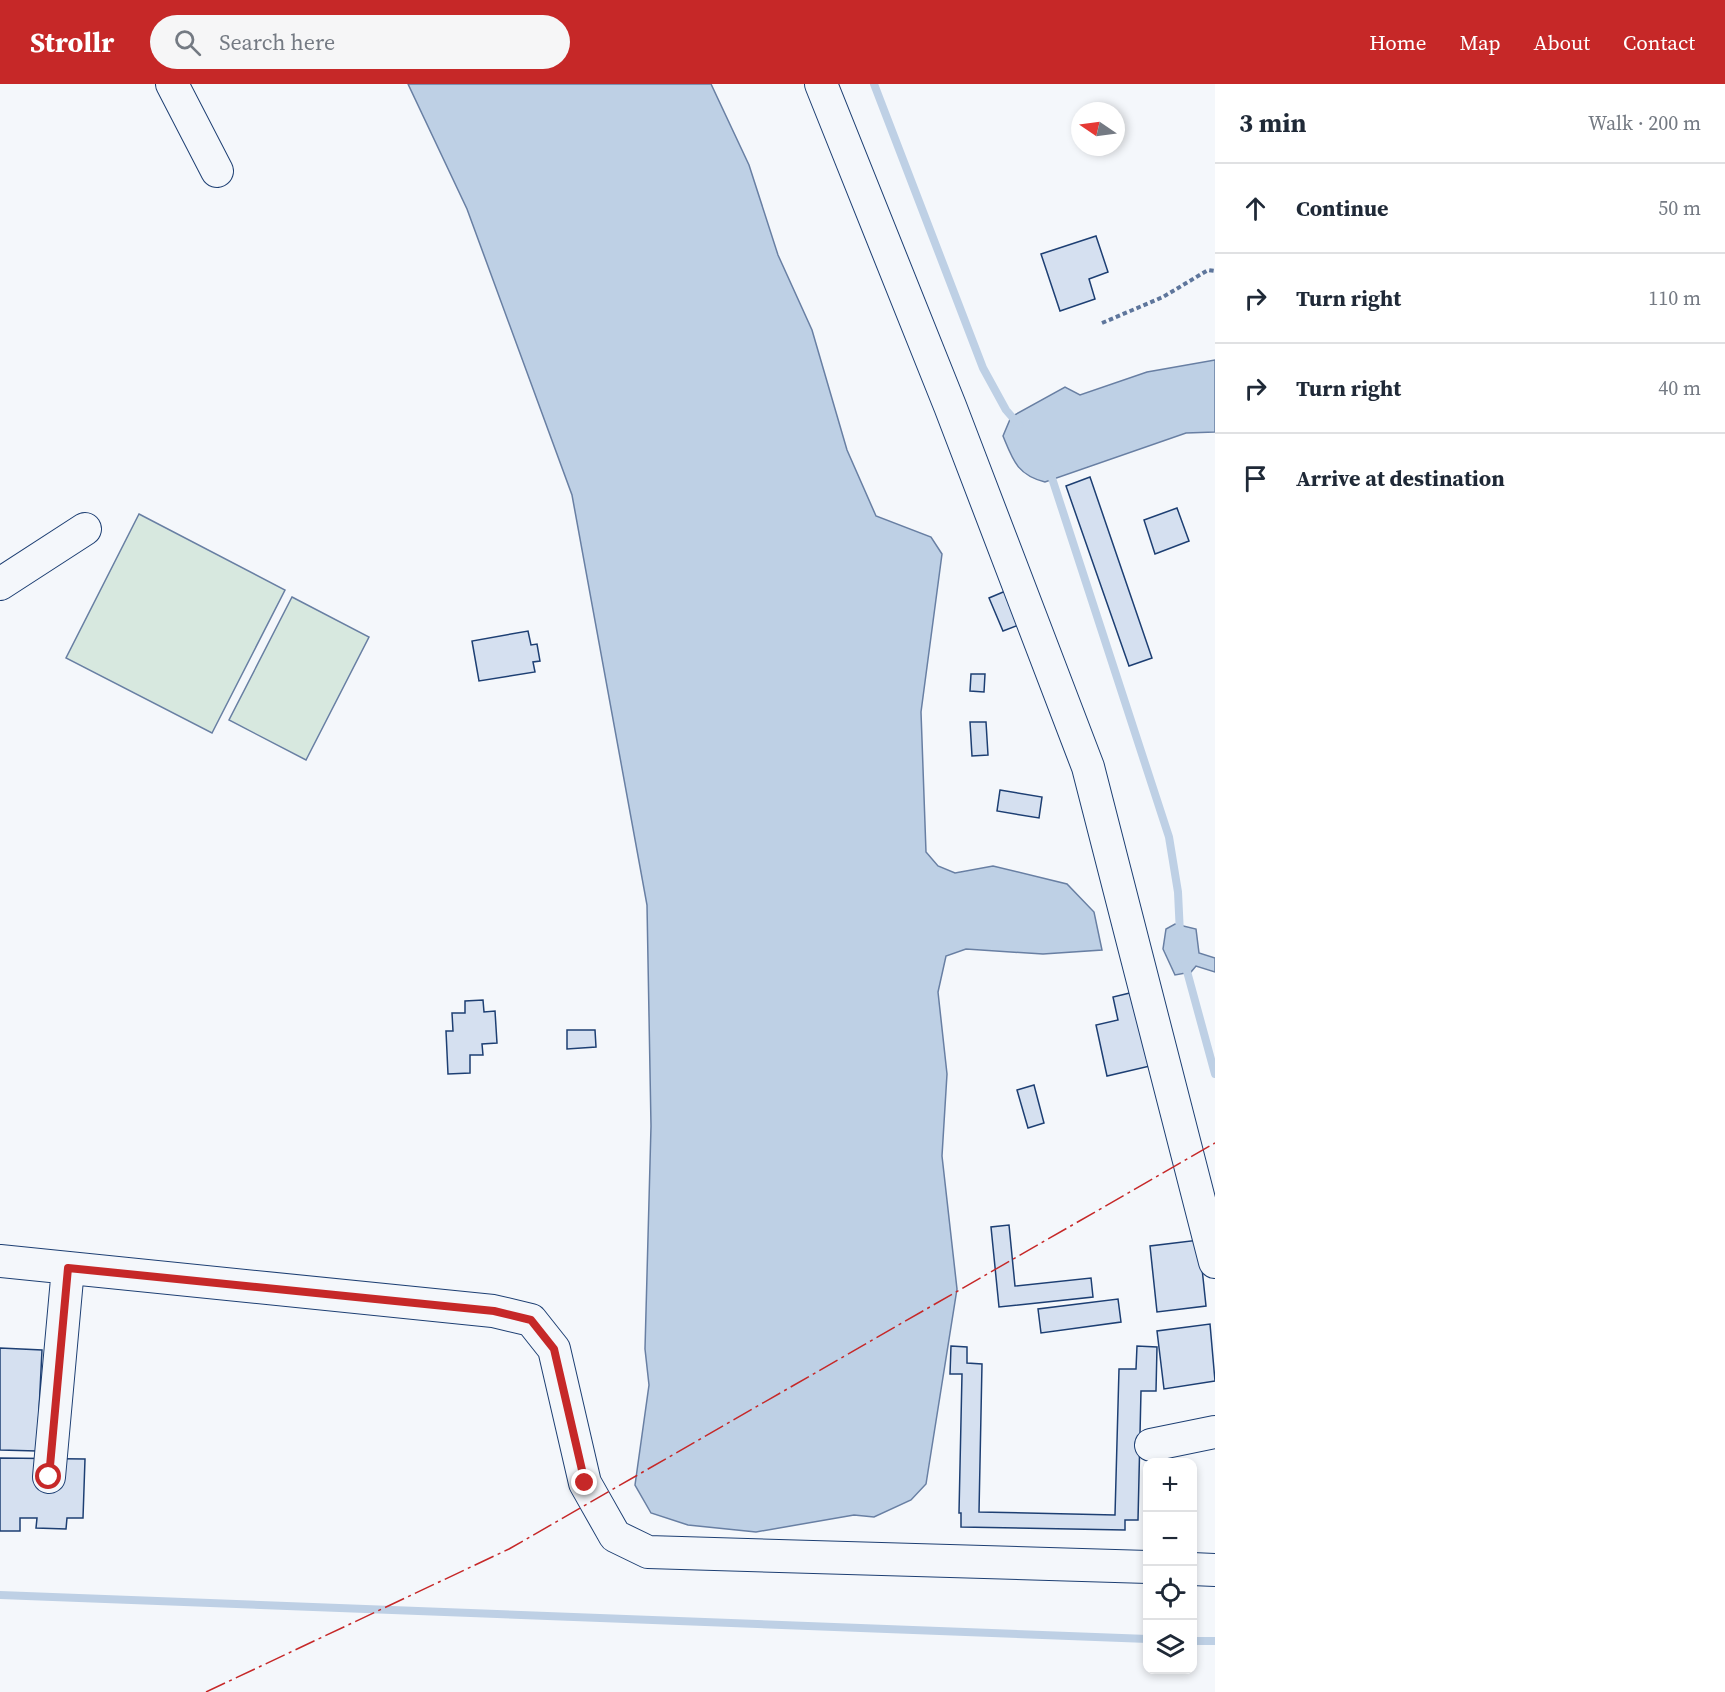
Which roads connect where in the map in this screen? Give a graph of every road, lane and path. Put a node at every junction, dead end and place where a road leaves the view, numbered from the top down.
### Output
1 (172, 84) edge
2 (821, 84) edge
3 (217, 171) dead end
4 (1215, 271) edge
5 (1102, 323) dead end
6 (85, 529) dead end
7 (0, 584) edge
8 (0, 1261) edge
9 (1215, 1262) edge
10 (68, 1268) junction
11 (1215, 1432) edge
12 (1151, 1445) dead end
13 (49, 1477) dead end
14 (1143, 1568) edge
15 (1197, 1569) edge
16 (1215, 1569) edge

1 - 3 street
2 - 9 street
4 - 5 path
6 - 7 street
8 - 10 street
10 - 13 street
10 - 14 street
11 - 12 street
15 - 16 street

